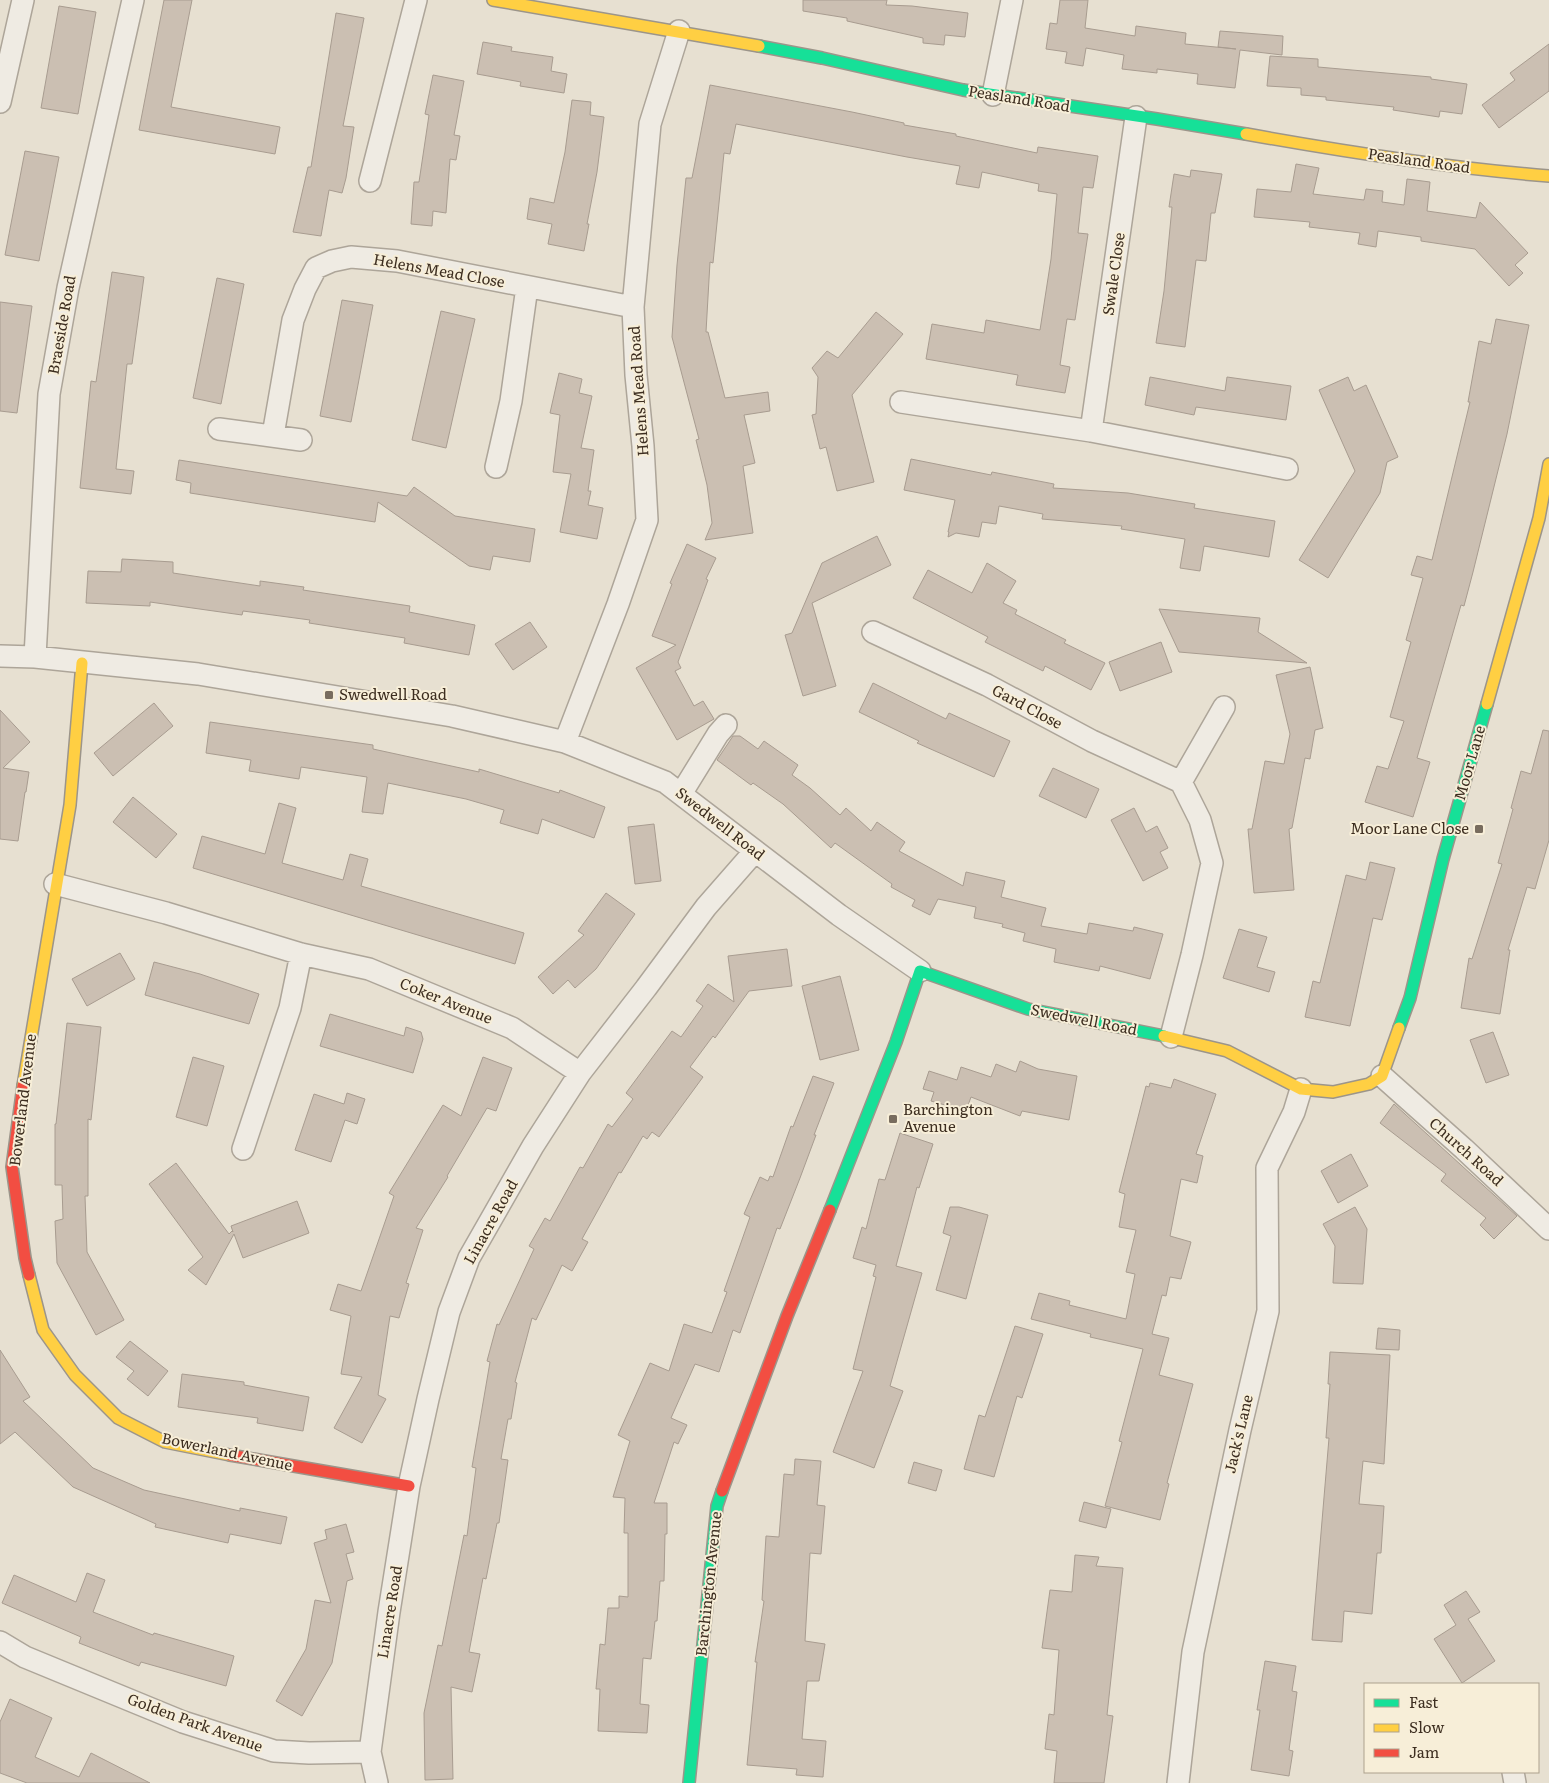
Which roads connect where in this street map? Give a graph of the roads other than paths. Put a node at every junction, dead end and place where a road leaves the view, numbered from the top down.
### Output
1 (23, 0) edge
2 (133, 0) edge
3 (416, 0) edge
4 (493, 0) edge
5 (1012, 0) edge
6 (680, 31) junction
7 (993, 95) junction
8 (0, 102) edge
9 (1136, 117) junction
10 (1549, 176) edge
11 (370, 180) dead end
12 (527, 287) junction
13 (633, 308) junction
14 (901, 402) dead end
15 (219, 429) dead end
16 (1091, 431) junction
17 (273, 435) junction
18 (301, 440) dead end
19 (1549, 464) edge
20 (496, 467) dead end
21 (1287, 469) dead end
22 (1544, 520) edge
23 (873, 632) dead end
24 (0, 656) edge
25 (35, 657) junction
26 (82, 663) junction
27 (1224, 707) dead end
28 (726, 725) dead end
29 (565, 742) junction
30 (1181, 782) junction
31 (681, 794) junction
32 (755, 851) junction
33 (56, 884) junction
34 (301, 954) junction
35 (920, 971) junction
36 (1171, 1037) junction
37 (580, 1073) junction
38 (1376, 1080) junction
39 (1301, 1089) junction
40 (243, 1149) dead end
41 (1549, 1229) edge
42 (409, 1486) junction
43 (0, 1642) edge
44 (370, 1752) junction
45 (377, 1783) edge
46 (689, 1783) edge
47 (1178, 1783) edge

1 - 8 street
2 - 25 street, Braeside Road
3 - 11 street
4 - 6 street, Peasland Road
5 - 7 street
6 - 7 street, Peasland Road
6 - 13 street, Helens Mead Road
7 - 9 street, Peasland Road
9 - 10 street, Peasland Road
9 - 16 street, Swale Close
12 - 13 street, Helens Mead Close
12 - 17 street, Helens Mead Close
12 - 20 street
13 - 29 street, Helens Mead Road
14 - 16 street
15 - 17 street
16 - 21 street
17 - 18 street
19 - 22 street, Moor Lane
22 - 38 street, Moor Lane
23 - 30 street, Gard Close
24 - 25 street, Swedwell Road
25 - 26 street, Swedwell Road
26 - 29 street, Swedwell Road
26 - 33 street, Bowerland Avenue
27 - 30 street
28 - 31 street
29 - 31 street, Swedwell Road
30 - 36 street
31 - 32 street, Swedwell Road
32 - 35 street, Swedwell Road
32 - 37 street, Linacre Road
33 - 34 street, Coker Avenue
33 - 42 street, Bowerland Avenue
34 - 37 street, Coker Avenue
34 - 40 street
35 - 36 street, Swedwell Road
35 - 46 street, Barchington Avenue
36 - 39 street, Swedwell Road
37 - 42 street, Linacre Road
38 - 39 street, Swedwell Road
38 - 41 street, Church Road
39 - 47 street, Jack's Lane
42 - 44 street, Linacre Road
43 - 44 street, Golden Park Avenue
44 - 45 street

